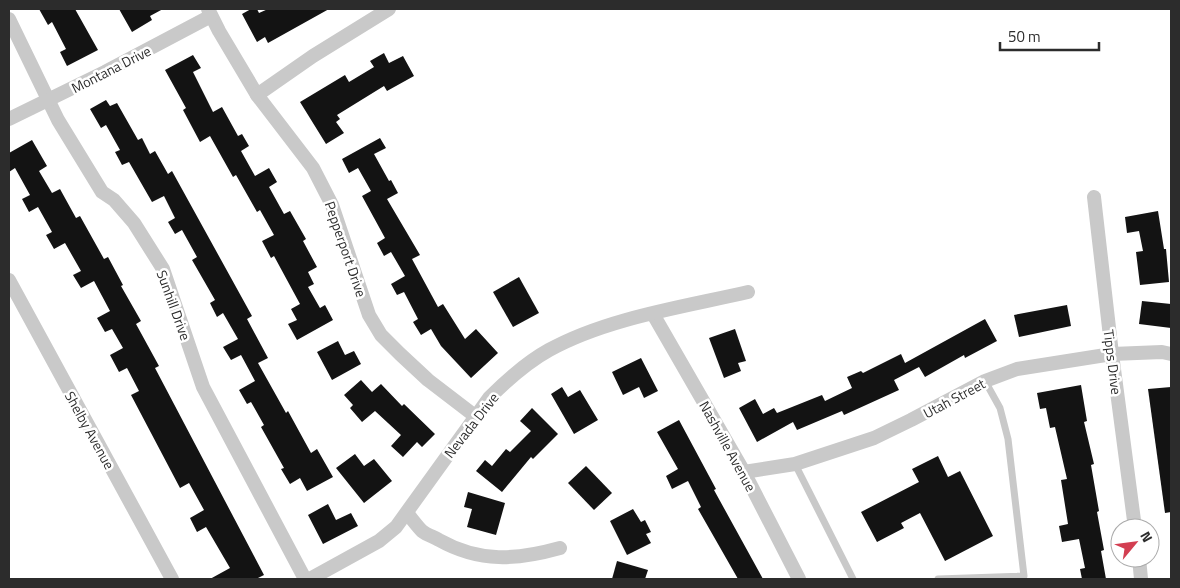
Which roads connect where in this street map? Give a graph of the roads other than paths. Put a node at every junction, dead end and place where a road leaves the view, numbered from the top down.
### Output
1 (389, 10) edge
2 (210, 12) edge
3 (9, 19) edge
4 (257, 95) junction
5 (48, 101) junction
6 (9, 119) edge
7 (1094, 196) dead end
8 (9, 280) edge
9 (748, 292) dead end
10 (653, 314) junction
11 (1112, 354) junction
12 (1171, 354) edge
13 (985, 381) junction
14 (475, 416) junction
15 (794, 464) junction
16 (744, 472) junction
17 (407, 513) junction
18 (1134, 518) edge
19 (560, 548) dead end
20 (172, 579) edge
21 (305, 579) edge
22 (310, 579) edge
23 (799, 579) edge
24 (853, 579) edge
25 (938, 579) edge

1 - 4 street
2 - 4 street, Pepperport Drive
2 - 5 street, Montana Drive
3 - 5 street, Sunhill Drive
4 - 14 street, Pepperport Drive
5 - 6 street, Montana Drive
5 - 21 street, Sunhill Drive
7 - 11 street, Tipps Drive
8 - 20 street, Shelby Avenue
9 - 10 street, Nevada Drive
10 - 14 street, Nevada Drive
10 - 16 street, Nashville Avenue
11 - 12 street, Utah Street
11 - 13 street, Utah Street
11 - 18 street, Tipps Drive
13 - 15 street, Utah Street
13 - 25 lane
14 - 17 street, Nevada Drive
15 - 16 street, Utah Street
15 - 24 lane
16 - 23 street, Nashville Avenue
17 - 19 street
17 - 22 street, Nevada Drive

